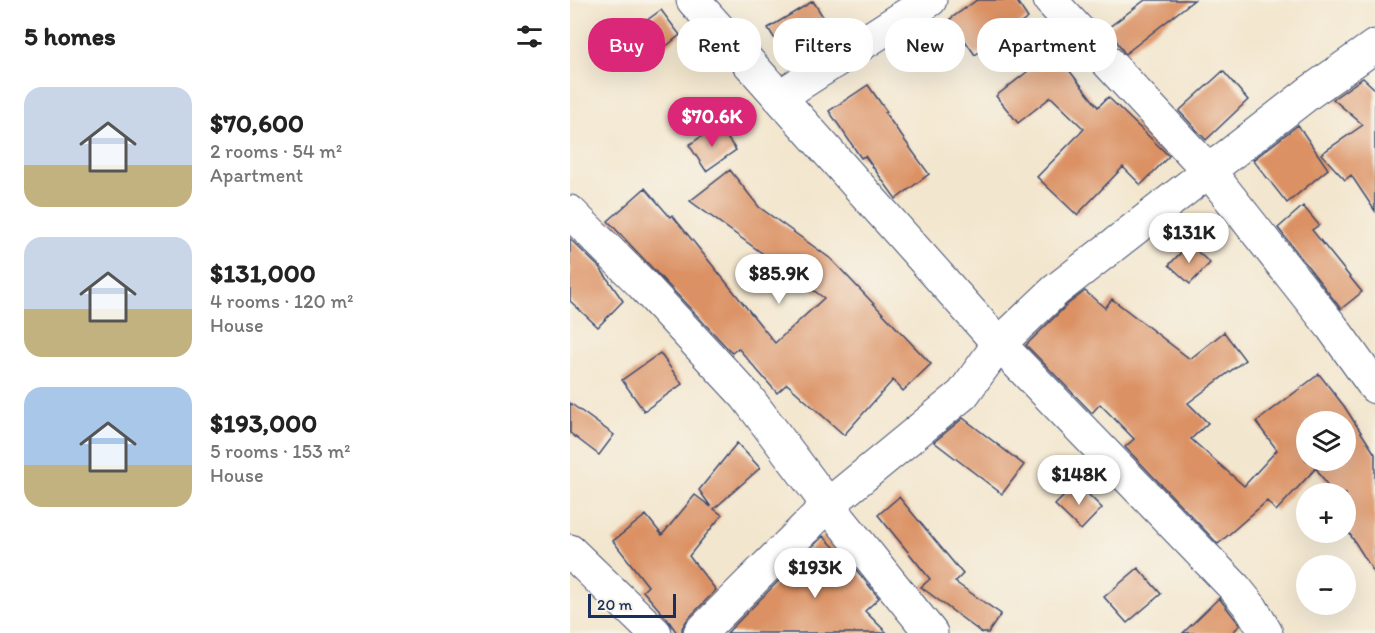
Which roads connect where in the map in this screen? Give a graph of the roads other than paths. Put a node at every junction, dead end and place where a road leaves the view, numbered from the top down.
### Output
1 (693, 0) edge
2 (930, 0) edge
3 (1050, 0) edge
4 (1375, 46) edge
5 (779, 97) junction
6 (1208, 170) junction
7 (570, 212) edge
8 (999, 344) junction
9 (1375, 387) edge
10 (828, 505) junction
11 (570, 551) edge
12 (655, 633) edge
13 (700, 633) edge
14 (931, 633) edge
15 (1266, 633) edge

1 - 5 street
2 - 5 street
3 - 6 street
4 - 6 street
5 - 8 street
6 - 8 street
6 - 9 street
7 - 10 street
8 - 10 street
8 - 15 street
10 - 13 street
10 - 14 street
11 - 12 street

